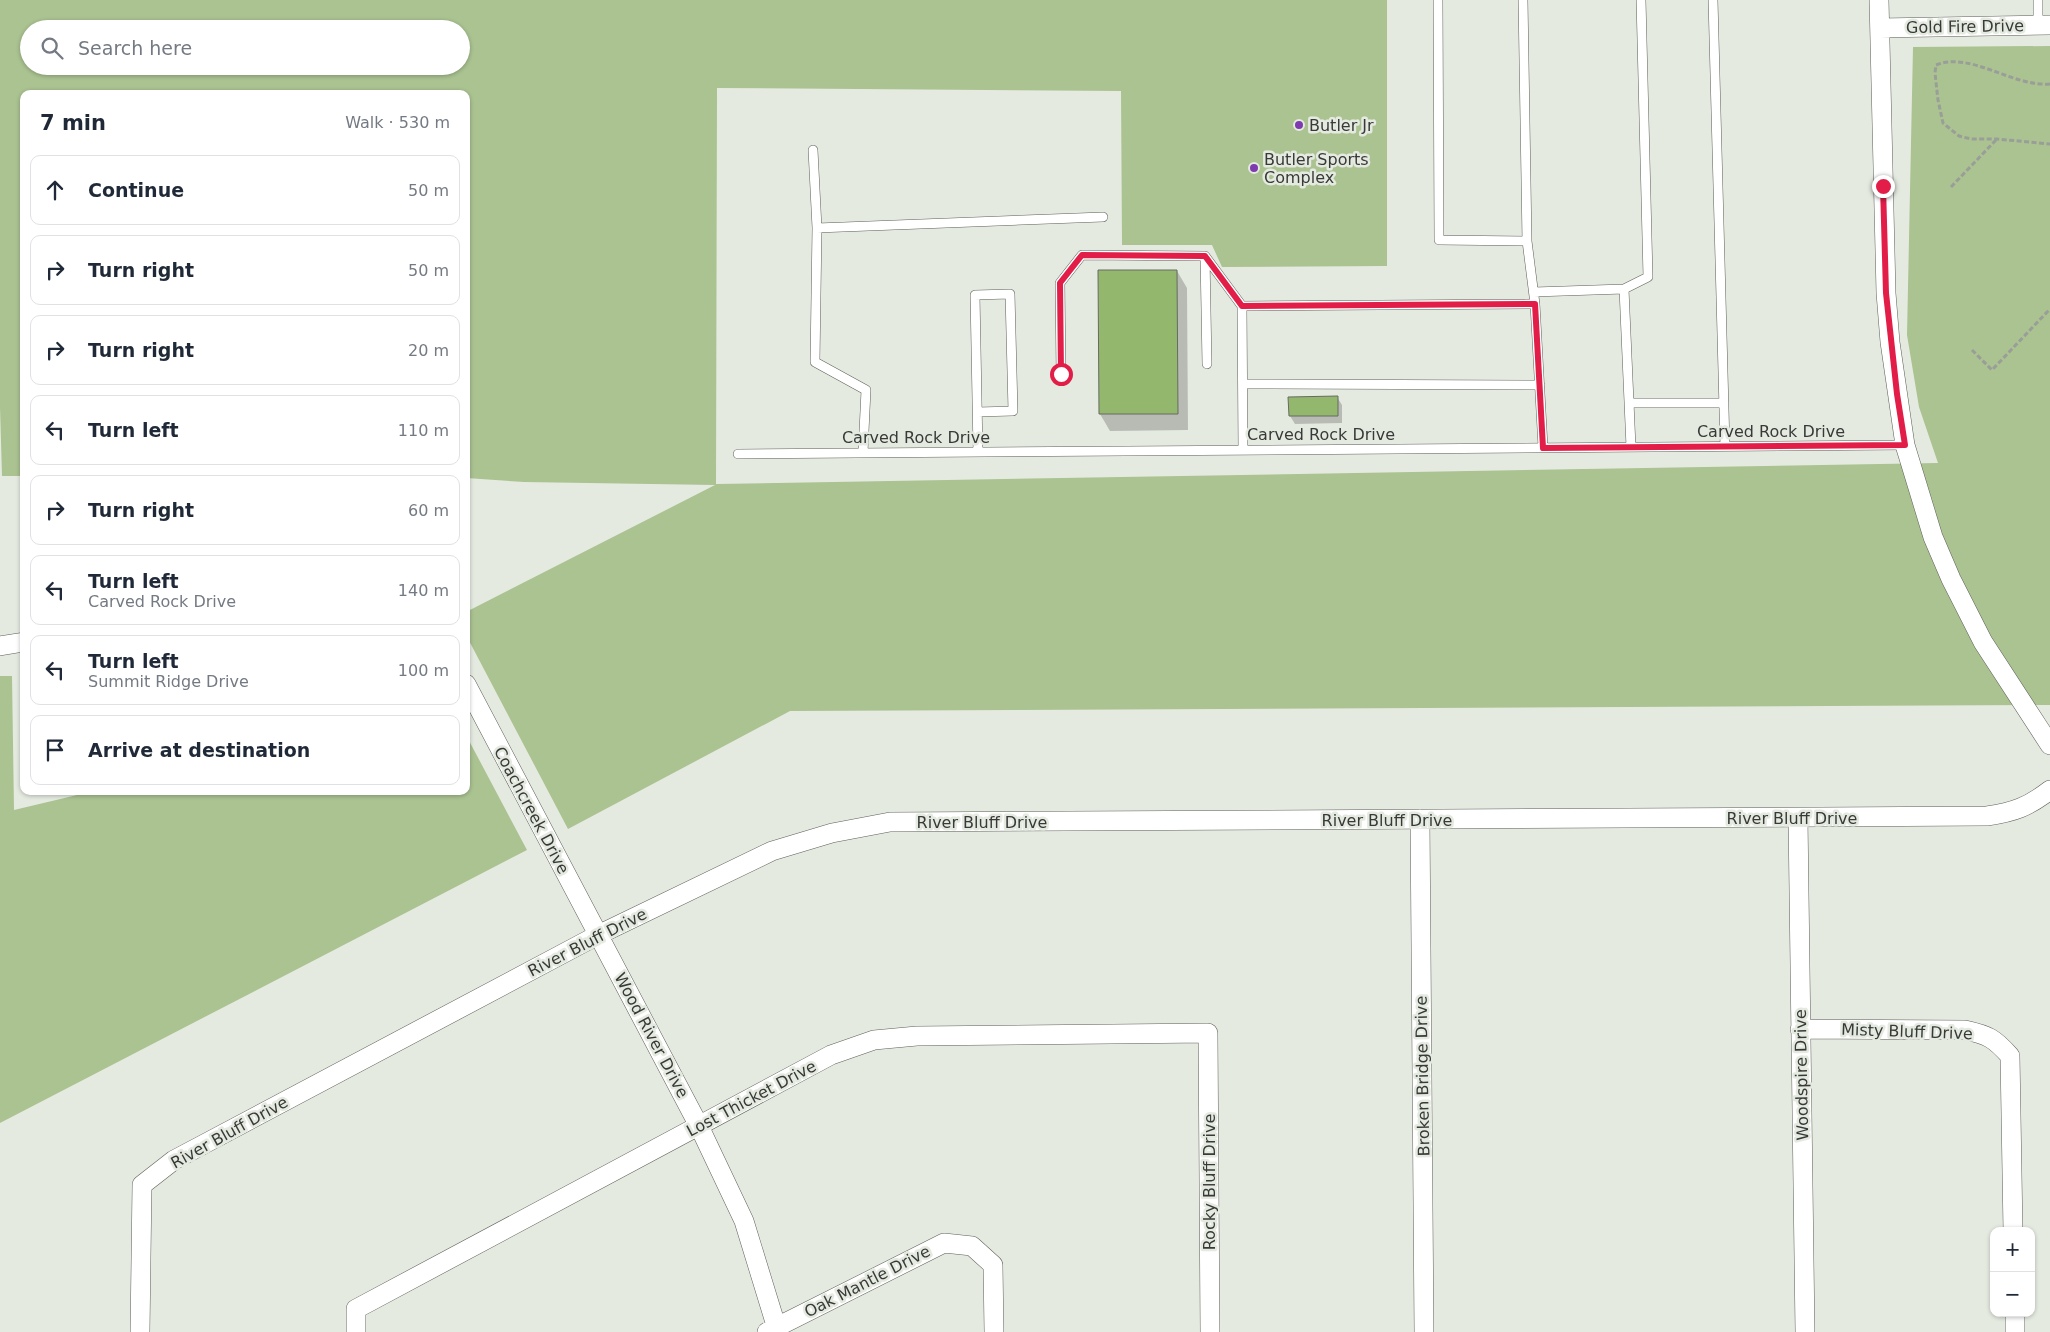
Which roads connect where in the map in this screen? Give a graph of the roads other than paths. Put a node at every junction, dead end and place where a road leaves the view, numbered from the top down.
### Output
1 (1438, 0) edge
2 (1523, 0) edge
3 (1641, 0) edge
4 (1713, 0) edge
5 (1879, 0) edge
6 (2038, 0) edge
7 (2044, 25) edge
8 (1880, 28) junction
9 (814, 150) dead end
10 (1103, 217) dead end
11 (817, 228) junction
12 (1527, 241) junction
13 (1205, 256) junction
14 (1624, 289) junction
15 (1534, 292) junction
16 (1535, 304) junction
17 (1242, 306) junction
18 (1207, 364) dead end
19 (1061, 374) dead end
20 (1243, 384) junction
21 (1540, 385) junction
22 (1629, 403) junction
23 (1724, 403) junction
24 (978, 412) junction
25 (1905, 445) junction
26 (1725, 446) junction
27 (1631, 447) junction
28 (1543, 448) junction
29 (1243, 450) junction
30 (863, 452) junction
31 (978, 452) junction
32 (738, 454) dead end
33 (20, 643) edge
34 (0, 646) edge
35 (470, 692) edge
36 (2050, 745) edge
37 (2050, 790) edge
38 (1798, 818) junction
39 (1420, 820) junction
40 (598, 935) junction
41 (1800, 1029) junction
42 (1208, 1033) joint
43 (699, 1126) junction
44 (2014, 1227) edge
45 (2015, 1317) edge
46 (774, 1330) edge
47 (140, 1332) edge
48 (356, 1332) edge
49 (994, 1332) edge
50 (1210, 1332) edge
51 (1424, 1332) edge
52 (1804, 1332) edge
53 (2015, 1332) edge

1 - 12 lane
2 - 12 lane
3 - 14 lane
4 - 23 lane
5 - 8 street
6 - 7 lane
7 - 8 street, Gold Fire Drive
8 - 25 street
9 - 11 lane
10 - 11 lane
11 - 30 lane
12 - 15 lane
13 - 17 lane
13 - 18 lane
13 - 19 lane
14 - 15 lane
14 - 22 lane
15 - 16 lane
16 - 17 lane
16 - 21 lane
17 - 20 lane
20 - 21 lane
20 - 29 lane
21 - 28 lane
22 - 23 lane
22 - 27 lane
23 - 26 lane
24 - 24 lane
24 - 31 lane
25 - 26 lane, Carved Rock Drive
25 - 36 street
26 - 27 lane, Carved Rock Drive
27 - 28 lane, Carved Rock Drive
28 - 29 lane, Carved Rock Drive
29 - 31 lane, Carved Rock Drive
30 - 31 lane, Carved Rock Drive
30 - 32 lane, Carved Rock Drive
33 - 34 street
35 - 40 street, Coachcreek Drive
37 - 38 street, River Bluff Drive
38 - 39 street, River Bluff Drive
38 - 41 street, Woodspire Drive
39 - 40 street, River Bluff Drive
39 - 51 street, Broken Bridge Drive
40 - 43 street, Wood River Drive
40 - 47 street, River Bluff Drive
41 - 44 street, Misty Bluff Drive
41 - 52 street, Woodspire Drive
42 - 43 street, Lost Thicket Drive
42 - 50 street, Rocky Bluff Drive
43 - 46 street, Wood River Drive
43 - 48 street, Lost Thicket Drive
45 - 53 street
46 - 49 street, Oak Mantle Drive

